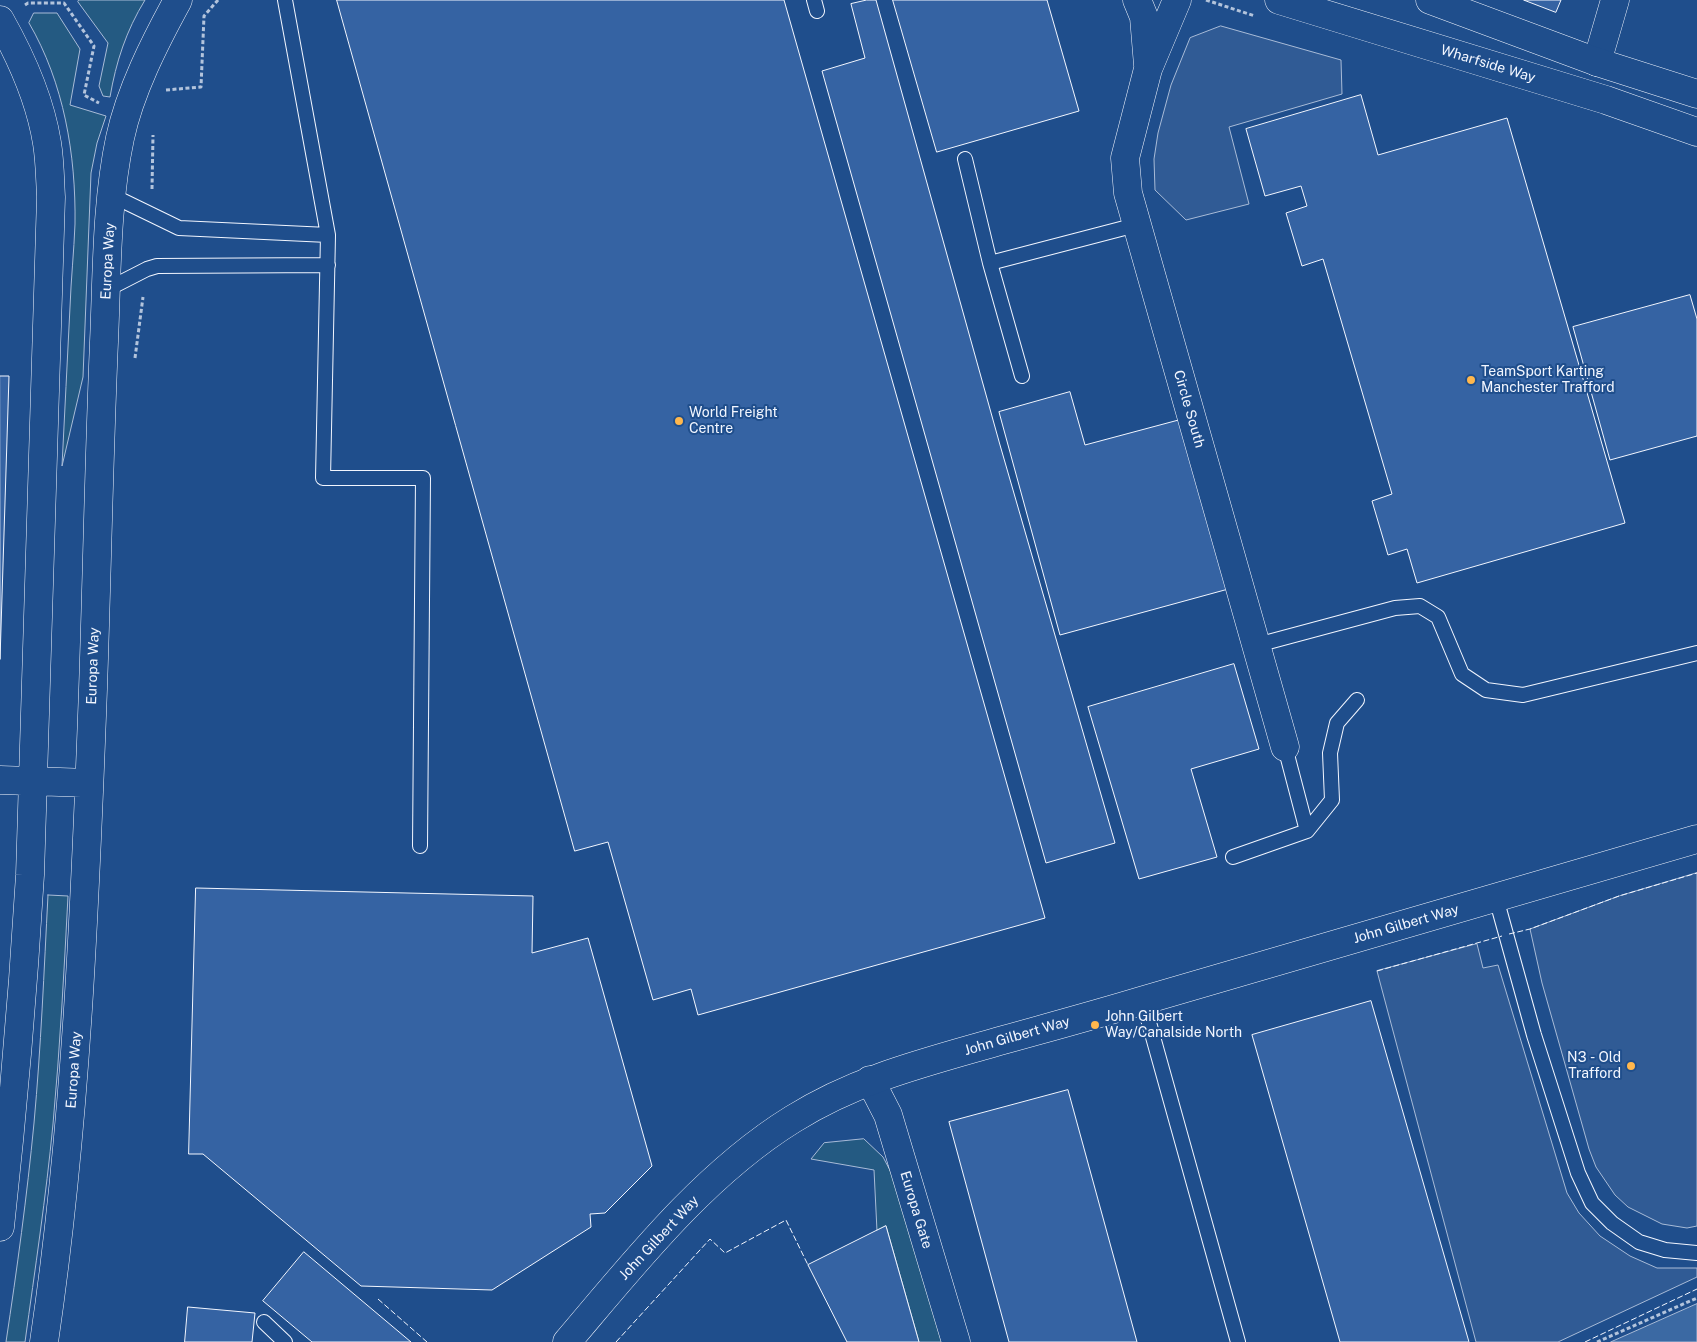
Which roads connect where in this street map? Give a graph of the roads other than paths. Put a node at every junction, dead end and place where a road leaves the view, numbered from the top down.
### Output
1 (178, 0) edge
2 (285, 0) edge
3 (1137, 0) edge
4 (1177, 0) edge
5 (1279, 0) edge
6 (1430, 0) edge
7 (1615, 0) edge
8 (10, 15) edge
9 (1598, 62) junction
10 (1148, 69) junction
11 (1697, 94) edge
12 (1697, 132) edge
13 (966, 160) dead end
14 (111, 195) junction
15 (1136, 225) junction
16 (328, 235) junction
17 (990, 262) junction
18 (328, 265) junction
19 (106, 290) junction
20 (1022, 376) dead end
21 (1257, 644) junction
22 (1697, 653) edge
23 (1358, 700) dead end
24 (1285, 747) joint
25 (0, 780) edge
26 (32, 782) junction
27 (89, 783) junction
28 (1307, 832) junction
29 (1697, 839) edge
30 (420, 846) dead end
31 (1233, 857) dead end
32 (1496, 898) junction
33 (1143, 1001) junction
34 (870, 1080) junction
35 (0, 1227) edge
36 (1697, 1253) edge
37 (264, 1322) dead end
38 (44, 1342) edge
39 (285, 1342) edge
40 (568, 1342) edge
41 (956, 1342) edge
42 (1238, 1342) edge

1 - 14 main road, Europa Way
2 - 16 lane
3 - 10 main road, Circle South
4 - 10 main road, Circle South
5 - 12 main road, Wharfside Way
6 - 9 main road
7 - 9 main road
8 - 26 main road
9 - 11 main road
10 - 15 main road, Circle South
13 - 17 lane
14 - 16 lane
14 - 19 main road, Europa Way
15 - 17 lane
15 - 21 main road, Circle South
16 - 18 lane
17 - 20 lane
18 - 19 lane
18 - 30 lane
19 - 27 main road, Europa Way
21 - 22 lane
21 - 24 main road, Circle South
23 - 28 lane
24 - 28 lane
25 - 26 main road
26 - 27 main road
26 - 35 main road
27 - 38 main road, Europa Way
28 - 31 lane
29 - 32 main road, John Gilbert Way
32 - 33 main road, John Gilbert Way
32 - 36 lane
33 - 34 main road, John Gilbert Way
33 - 42 lane
34 - 40 main road, John Gilbert Way
34 - 41 main road, Europa Gate
37 - 39 lane

